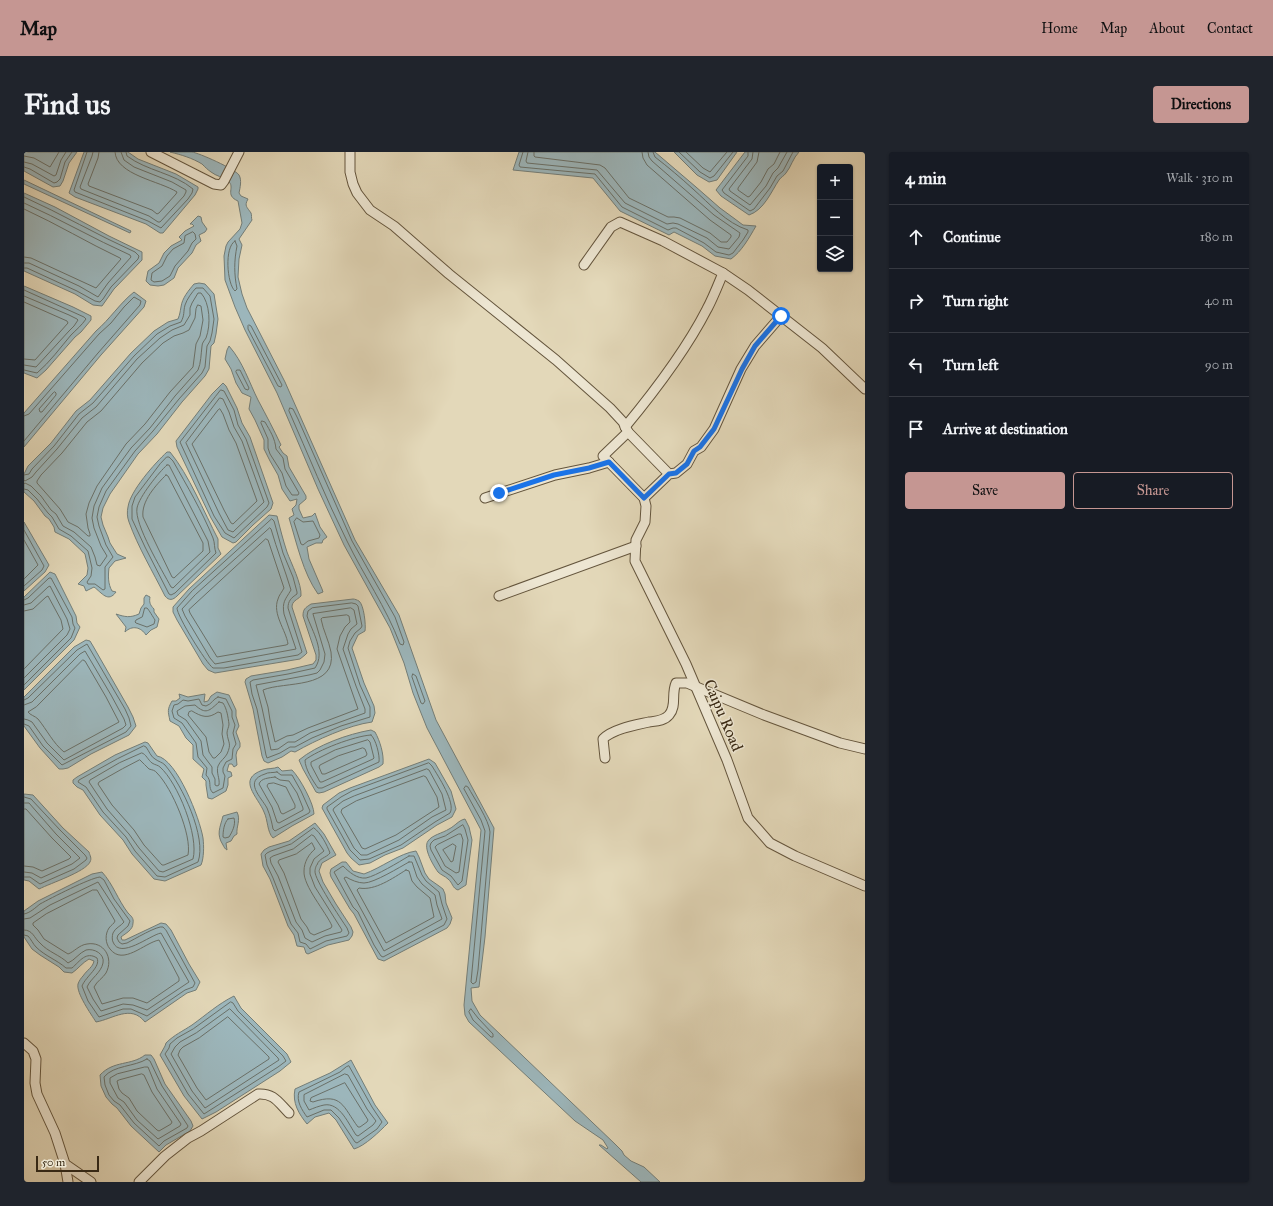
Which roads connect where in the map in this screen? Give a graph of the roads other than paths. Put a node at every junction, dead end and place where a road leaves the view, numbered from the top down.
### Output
1 (151, 152) edge
2 (239, 152) edge
3 (350, 152) edge
4 (584, 265) dead end
5 (723, 273) junction
6 (781, 316) junction
7 (865, 389) edge
8 (627, 429) junction
9 (609, 462) junction
10 (669, 474) junction
11 (485, 498) dead end
12 (644, 498) junction
13 (636, 546) junction
14 (498, 596) dead end
15 (696, 688) junction
16 (865, 749) edge
17 (605, 758) dead end
18 (865, 886) edge
19 (24, 1043) edge
20 (289, 1113) dead end
21 (65, 1164) junction
22 (68, 1182) edge
23 (91, 1182) edge
24 (139, 1182) edge

1 - 2 street
3 - 8 street
4 - 5 street
5 - 6 street
5 - 8 street
6 - 7 street
6 - 10 street
8 - 9 street
8 - 10 street
9 - 11 street
9 - 12 street
10 - 12 street
12 - 13 street, Caipu Road
13 - 14 street
13 - 15 street, Caipu Road
15 - 16 street
15 - 17 street
15 - 18 street, Caipu Road
19 - 21 street
20 - 24 street
21 - 22 street
21 - 23 street

